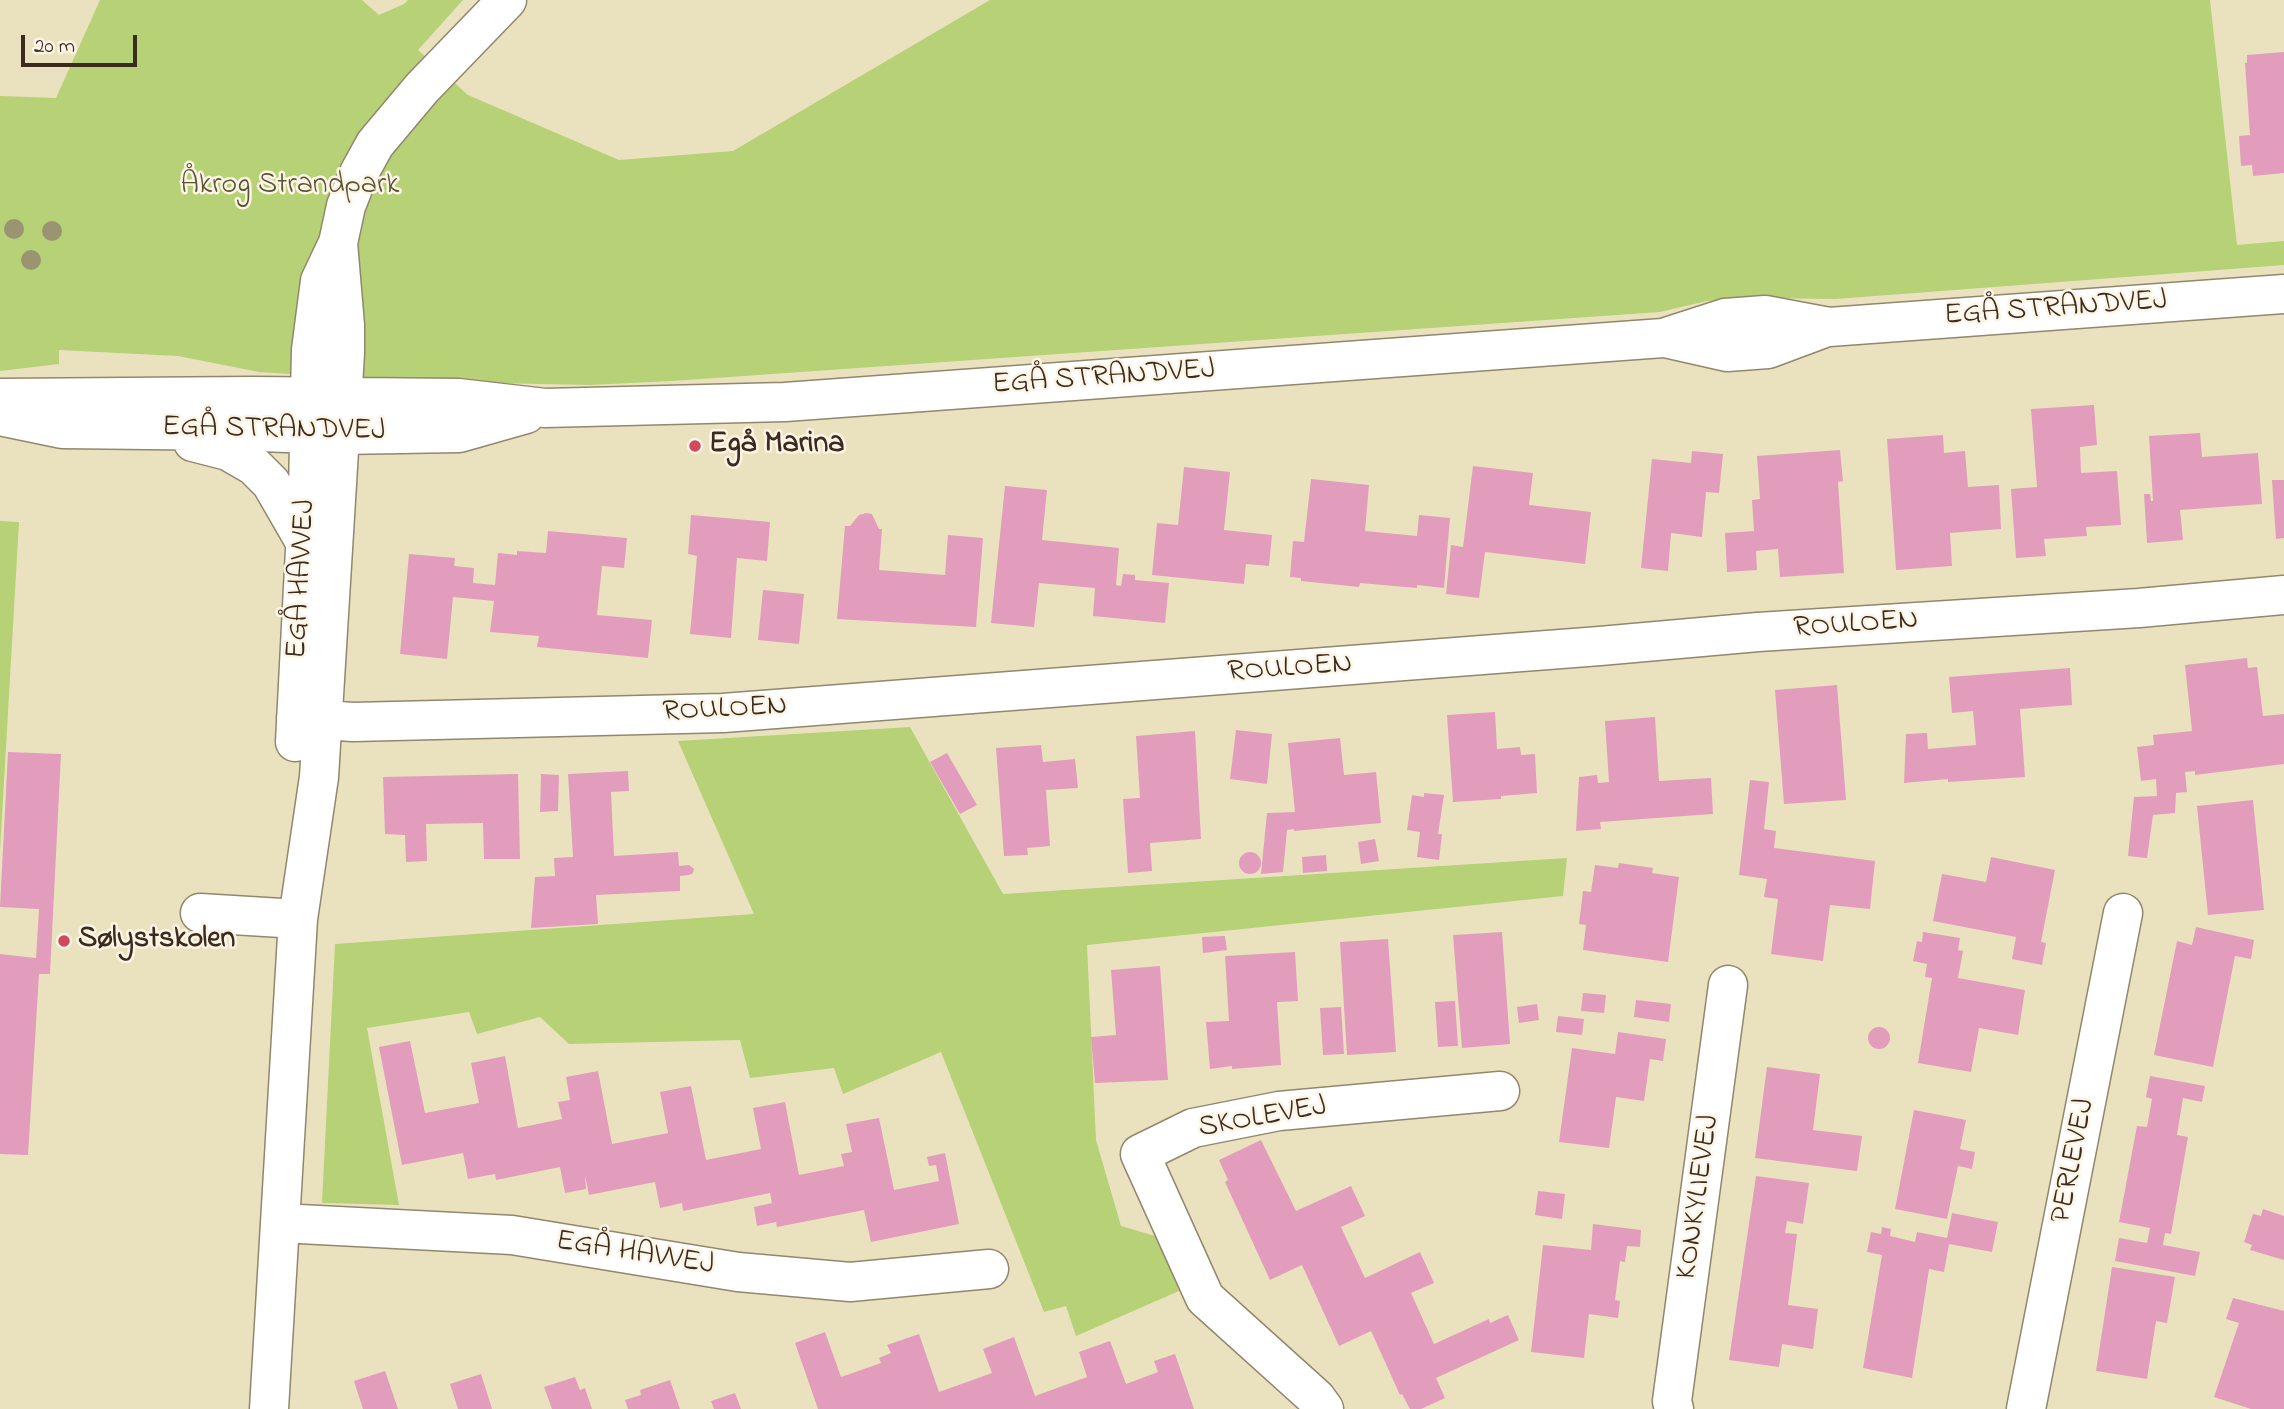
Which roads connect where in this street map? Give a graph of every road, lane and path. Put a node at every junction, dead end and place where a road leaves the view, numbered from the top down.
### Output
1 (507, 0) edge
2 (2284, 294) edge
3 (0, 398) edge
4 (0, 416) edge
5 (325, 416) junction
6 (129, 429) junction
7 (305, 542) junction
8 (2284, 595) edge
9 (310, 719) junction
10 (200, 913) dead end
11 (2123, 913) dead end
12 (298, 919) junction
13 (1728, 985) dead end
14 (1500, 1091) dead end
15 (280, 1223) junction
16 (989, 1269) dead end
17 (269, 1409) edge
18 (1324, 1409) edge
19 (1674, 1409) edge
20 (2026, 1409) edge

1 - 5 street, EGÅ HAVVEJ
2 - 5 street, EGÅ STRANDVEJ
3 - 5 street, EGÅ STRANDVEJ
4 - 6 street, EGÅ STRANDVEJ
5 - 6 street, EGÅ STRANDVEJ
5 - 7 street, EGÅ HAVVEJ
5 - 9 street, EGÅ HAVVEJ
6 - 7 street
7 - 9 street, EGÅ HAVVEJ
8 - 9 street, ROULOEN
9 - 12 street, EGÅ HAVVEJ
10 - 12 street
11 - 20 street, PERLEVEJ
12 - 15 street, EGÅ HAVVEJ
13 - 19 street, KONKYLIEVEJ
14 - 18 street, SKOLEVEJ
15 - 16 street, EGÅ HAVVEJ
15 - 17 street, EGÅ HAVVEJ

